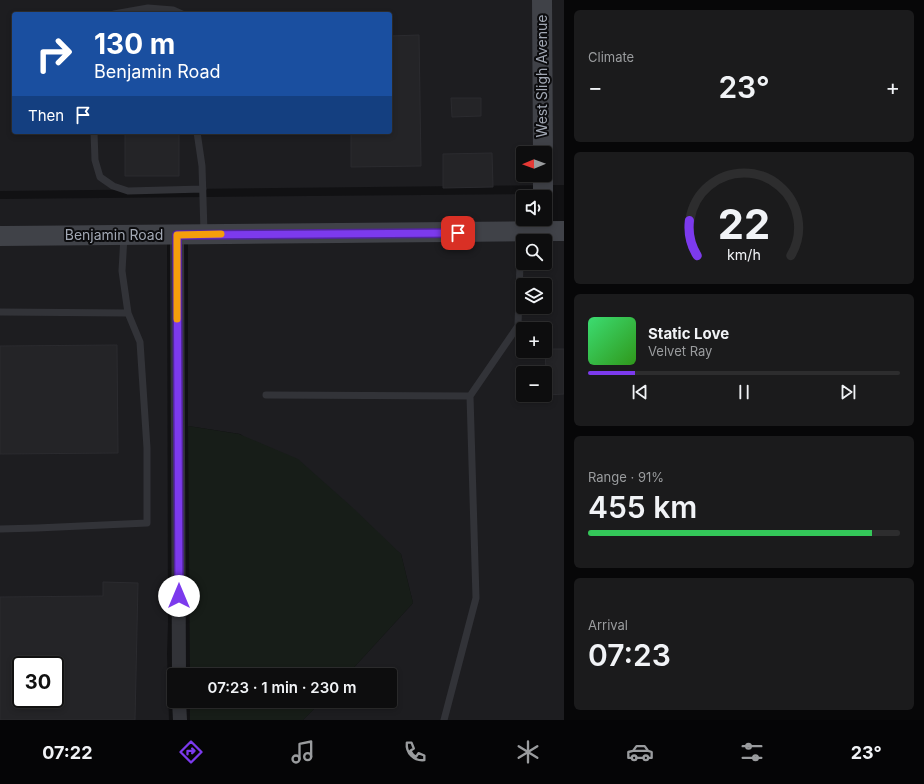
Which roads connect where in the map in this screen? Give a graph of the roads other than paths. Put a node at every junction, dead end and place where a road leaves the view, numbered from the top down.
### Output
1 (542, 0) edge
2 (125, 12) edge
3 (178, 12) edge
4 (94, 134) edge
5 (197, 134) edge
6 (543, 146) edge
7 (203, 189) junction
8 (540, 226) edge
9 (546, 226) edge
10 (522, 232) junction
11 (564, 232) edge
12 (124, 235) junction
13 (177, 235) junction
14 (204, 235) junction
15 (0, 236) edge
16 (0, 312) edge
17 (128, 313) junction
18 (266, 396) dead end
19 (470, 396) junction
20 (0, 529) edge
21 (179, 668) edge
22 (180, 708) edge
23 (180, 720) edge
24 (444, 720) edge

1 - 6 street, West Sligh Avenue
2 - 3 lane
4 - 7 lane
5 - 7 lane
7 - 14 lane
8 - 10 street, Benjamin Road
9 - 11 street, Benjamin Road
10 - 14 street, Benjamin Road
10 - 19 lane
12 - 13 street, Benjamin Road
12 - 15 street, Benjamin Road
12 - 17 lane
13 - 14 street, Benjamin Road
13 - 21 street
16 - 17 lane
17 - 20 lane
18 - 19 lane
19 - 24 lane
22 - 23 street

